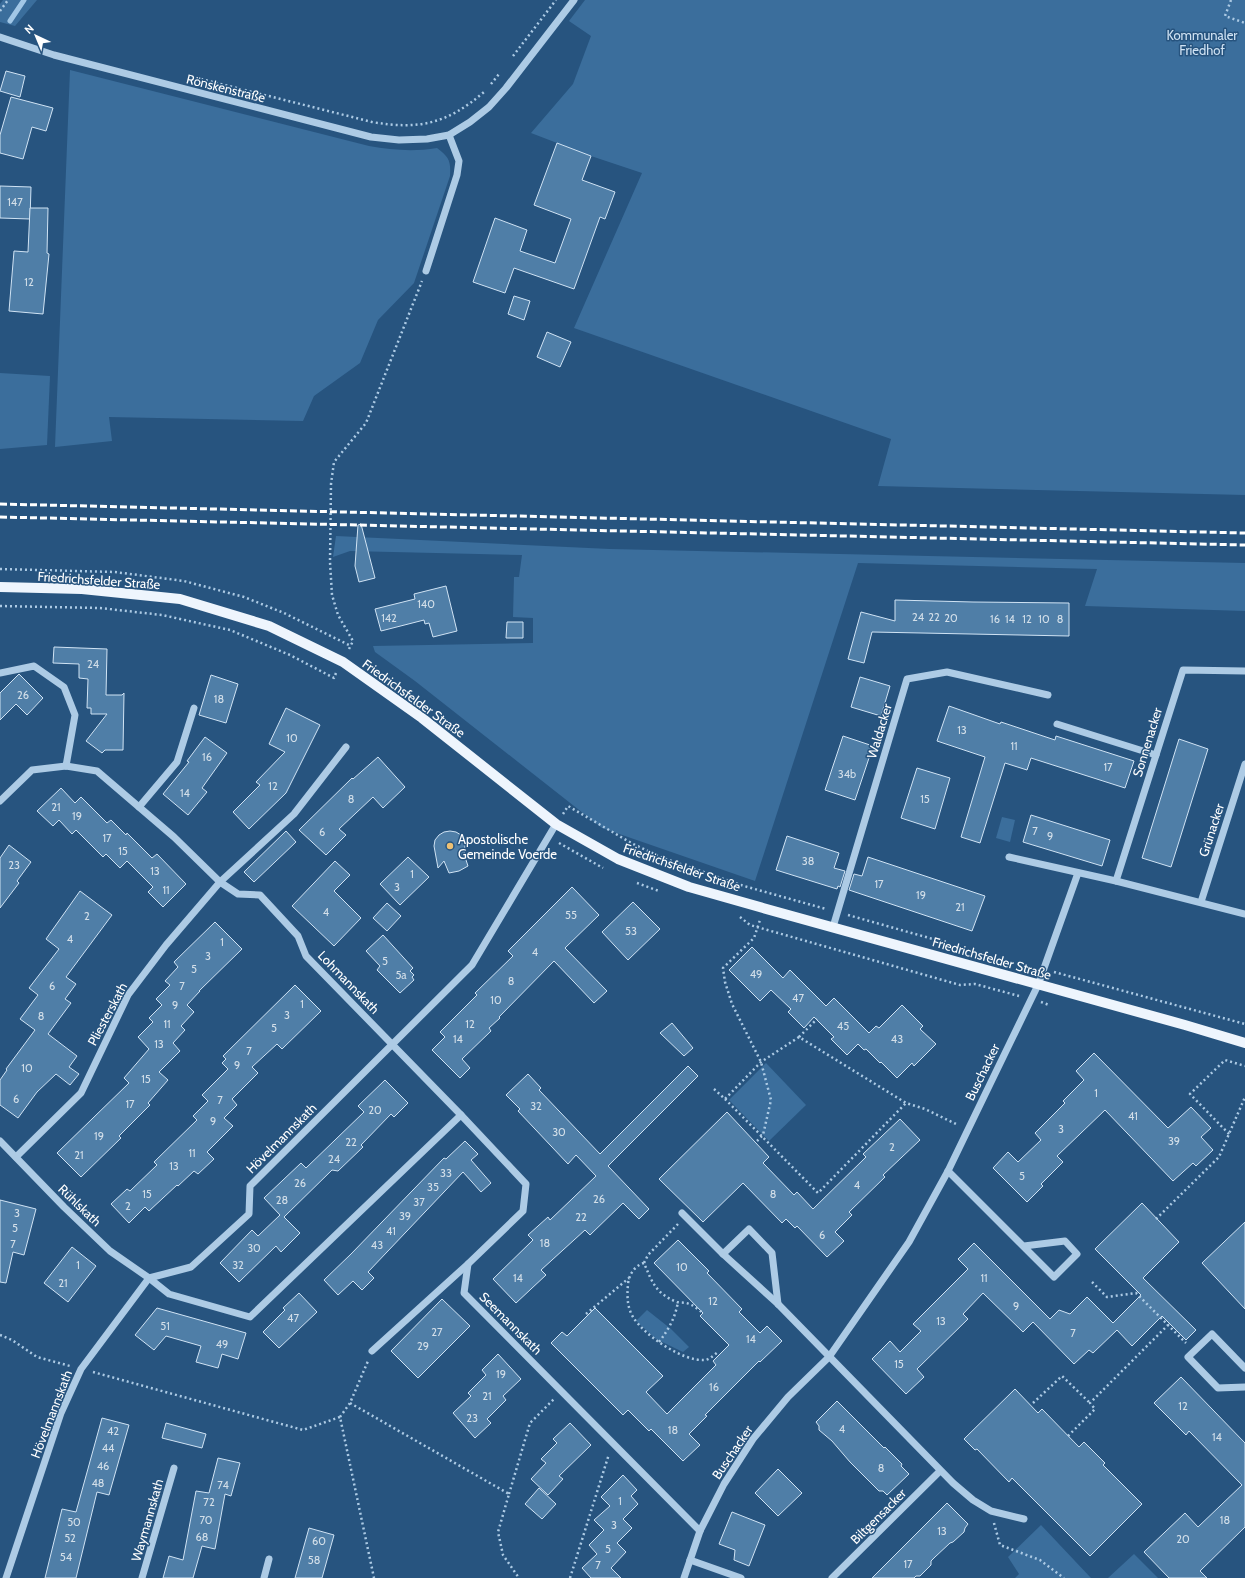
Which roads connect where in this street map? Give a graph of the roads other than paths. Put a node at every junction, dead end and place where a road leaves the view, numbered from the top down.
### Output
1 (574, 0) edge
2 (0, 37) edge
3 (449, 134) junction
4 (426, 271) road end
5 (0, 587) edge
6 (1245, 671) edge
7 (0, 673) edge
8 (1048, 695) dead end
9 (194, 708) dead end
10 (1058, 724) dead end
11 (346, 747) dead end
12 (1156, 755) junction
13 (1245, 764) edge
14 (66, 766) junction
15 (0, 801) edge
16 (140, 808) junction
17 (556, 824) junction
18 (1009, 857) dead end
19 (1078, 873) junction
20 (1116, 881) junction
21 (220, 882) junction
22 (1201, 902) junction
23 (1245, 914) edge
24 (833, 927) junction
25 (1038, 985) junction
26 (1245, 1043) edge
27 (392, 1044) junction
28 (461, 1114) junction
29 (0, 1141) edge
30 (16, 1157) junction
31 (948, 1171) junction
32 (684, 1215) road end
33 (1024, 1246) junction
34 (723, 1254) junction
35 (468, 1264) junction
36 (149, 1278) junction
37 (778, 1304) junction
38 (372, 1351) road end
39 (829, 1357) junction
40 (1245, 1368) edge
41 (1245, 1387) edge
42 (174, 1468) dead end
43 (940, 1471) junction
44 (1024, 1518) dead end
45 (700, 1531) junction
46 (269, 1559) dead end
47 (690, 1560) junction
48 (6, 1578) edge
49 (142, 1578) edge
50 (264, 1578) edge
51 (684, 1578) edge
52 (741, 1578) edge
53 (832, 1578) edge

1 - 3 street, Rönskenstraße
2 - 3 street, Rönskenstraße
3 - 4 street
5 - 17 main road, Friedrichsfelder Straße
6 - 12 street, Sonnenacker
7 - 14 street
8 - 24 street, Waldacker
9 - 16 street
10 - 12 street
11 - 21 street
12 - 20 street, Sonnenacker
13 - 22 street, Grünacker
14 - 15 street, Lohmannskath
14 - 16 street, Lohmannskath
16 - 21 street, Lohmannskath
17 - 24 main road, Friedrichsfelder Straße
17 - 27 street, Hövelmannskath
18 - 19 street
19 - 20 street
19 - 25 street, Buschacker
20 - 22 street
21 - 27 street, Lohmannskath
21 - 30 street, Pliesterskath
22 - 23 street
24 - 25 main road, Friedrichsfelder Straße
25 - 26 main road, Friedrichsfelder Straße
25 - 31 street, Buschacker
27 - 28 street
27 - 36 street, Hövelmannskath
28 - 35 street
28 - 36 street
29 - 30 street, Rühlskath
30 - 36 street, Rühlskath
31 - 33 street
31 - 39 street, Buschacker
32 - 34 street
33 - 33 street
34 - 37 street
34 - 37 street
35 - 38 street
35 - 45 street, Seemannskath
36 - 48 street, Hövelmannskath
37 - 39 street
39 - 43 street
39 - 45 street, Buschacker
40 - 41 street
42 - 49 street, Waymannskath
43 - 44 street
43 - 53 street, Biltgensacker
45 - 47 street, Buschacker
46 - 50 street
47 - 51 street, Buschacker
47 - 52 street

